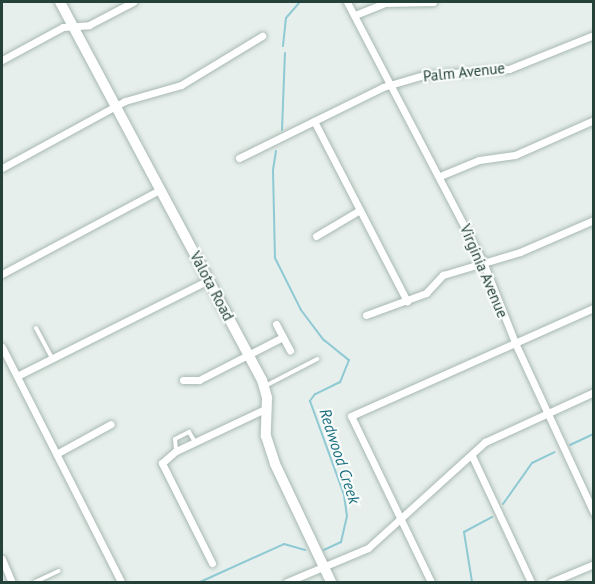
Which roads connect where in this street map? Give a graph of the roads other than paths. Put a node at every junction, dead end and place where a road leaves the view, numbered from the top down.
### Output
1 (60, 2) edge
2 (133, 2) edge
3 (347, 2) edge
4 (433, 2) edge
5 (355, 15) junction
6 (74, 26) junction
7 (594, 35) edge
8 (262, 36) dead end
9 (2, 60) edge
10 (391, 85) junction
11 (117, 106) junction
12 (594, 120) edge
13 (314, 121) junction
14 (239, 158) dead end
15 (2, 168) edge
16 (440, 176) junction
17 (160, 189) junction
18 (360, 210) junction
19 (594, 220) edge
20 (316, 236) dead end
21 (483, 262) junction
22 (2, 274) edge
23 (209, 280) junction
24 (406, 301) junction
25 (594, 308) edge
26 (366, 315) dead end
27 (276, 324) dead end
28 (36, 328) dead end
29 (283, 337) junction
30 (516, 345) junction
31 (2, 347) edge
32 (290, 350) dead end
33 (250, 356) junction
34 (52, 358) junction
35 (317, 359) dead end
36 (17, 376) junction
37 (183, 380) dead end
38 (264, 387) junction
39 (594, 392) edge
40 (267, 408) junction
41 (547, 413) junction
42 (111, 424) dead end
43 (195, 442) junction
44 (176, 451) junction
45 (58, 453) junction
46 (472, 456) junction
47 (594, 513) edge
48 (402, 519) junction
49 (2, 560) edge
50 (212, 563) dead end
51 (594, 564) edge
52 (323, 567) junction
53 (59, 571) dead end
54 (12, 582) edge
55 (35, 582) edge
56 (122, 582) edge
57 (287, 582) edge
58 (331, 582) edge
59 (431, 582) edge
60 (531, 582) edge
61 (551, 582) edge

1 - 6 street, Valota Road
2 - 6 street
3 - 5 street, Virginia Avenue
4 - 5 street
5 - 10 street, Virginia Avenue
6 - 9 street
6 - 11 street, Valota Road
7 - 10 street, Palm Avenue
8 - 11 street
10 - 13 street, Palm Avenue
10 - 16 street, Virginia Avenue
11 - 15 street
11 - 17 street, Valota Road
12 - 16 street
13 - 14 street, Palm Avenue
13 - 18 street
16 - 21 street, Virginia Avenue
17 - 22 street
17 - 23 street, Valota Road
18 - 20 street
18 - 24 street
19 - 21 street
21 - 24 street
21 - 30 street, Virginia Avenue
23 - 33 street, Valota Road
23 - 34 street
24 - 26 street
25 - 30 street
27 - 29 street
28 - 34 lane
29 - 32 street
29 - 33 street
30 - 41 street, Virginia Avenue
30 - 48 street
31 - 36 street
33 - 37 street
33 - 38 street, Valota Road
34 - 36 street
35 - 38 lane
36 - 45 street
38 - 40 street, Valota Road
39 - 41 street
40 - 43 street
40 - 52 street, Valota Road
41 - 46 street
41 - 47 street, Virginia Avenue
42 - 45 street
43 - 44 street
43 - 44 lane
44 - 50 street
45 - 56 street
46 - 48 street
46 - 60 street
48 - 52 street
48 - 59 street
49 - 54 street
51 - 61 street
52 - 57 street
52 - 58 street, Valota Road
53 - 55 lane

